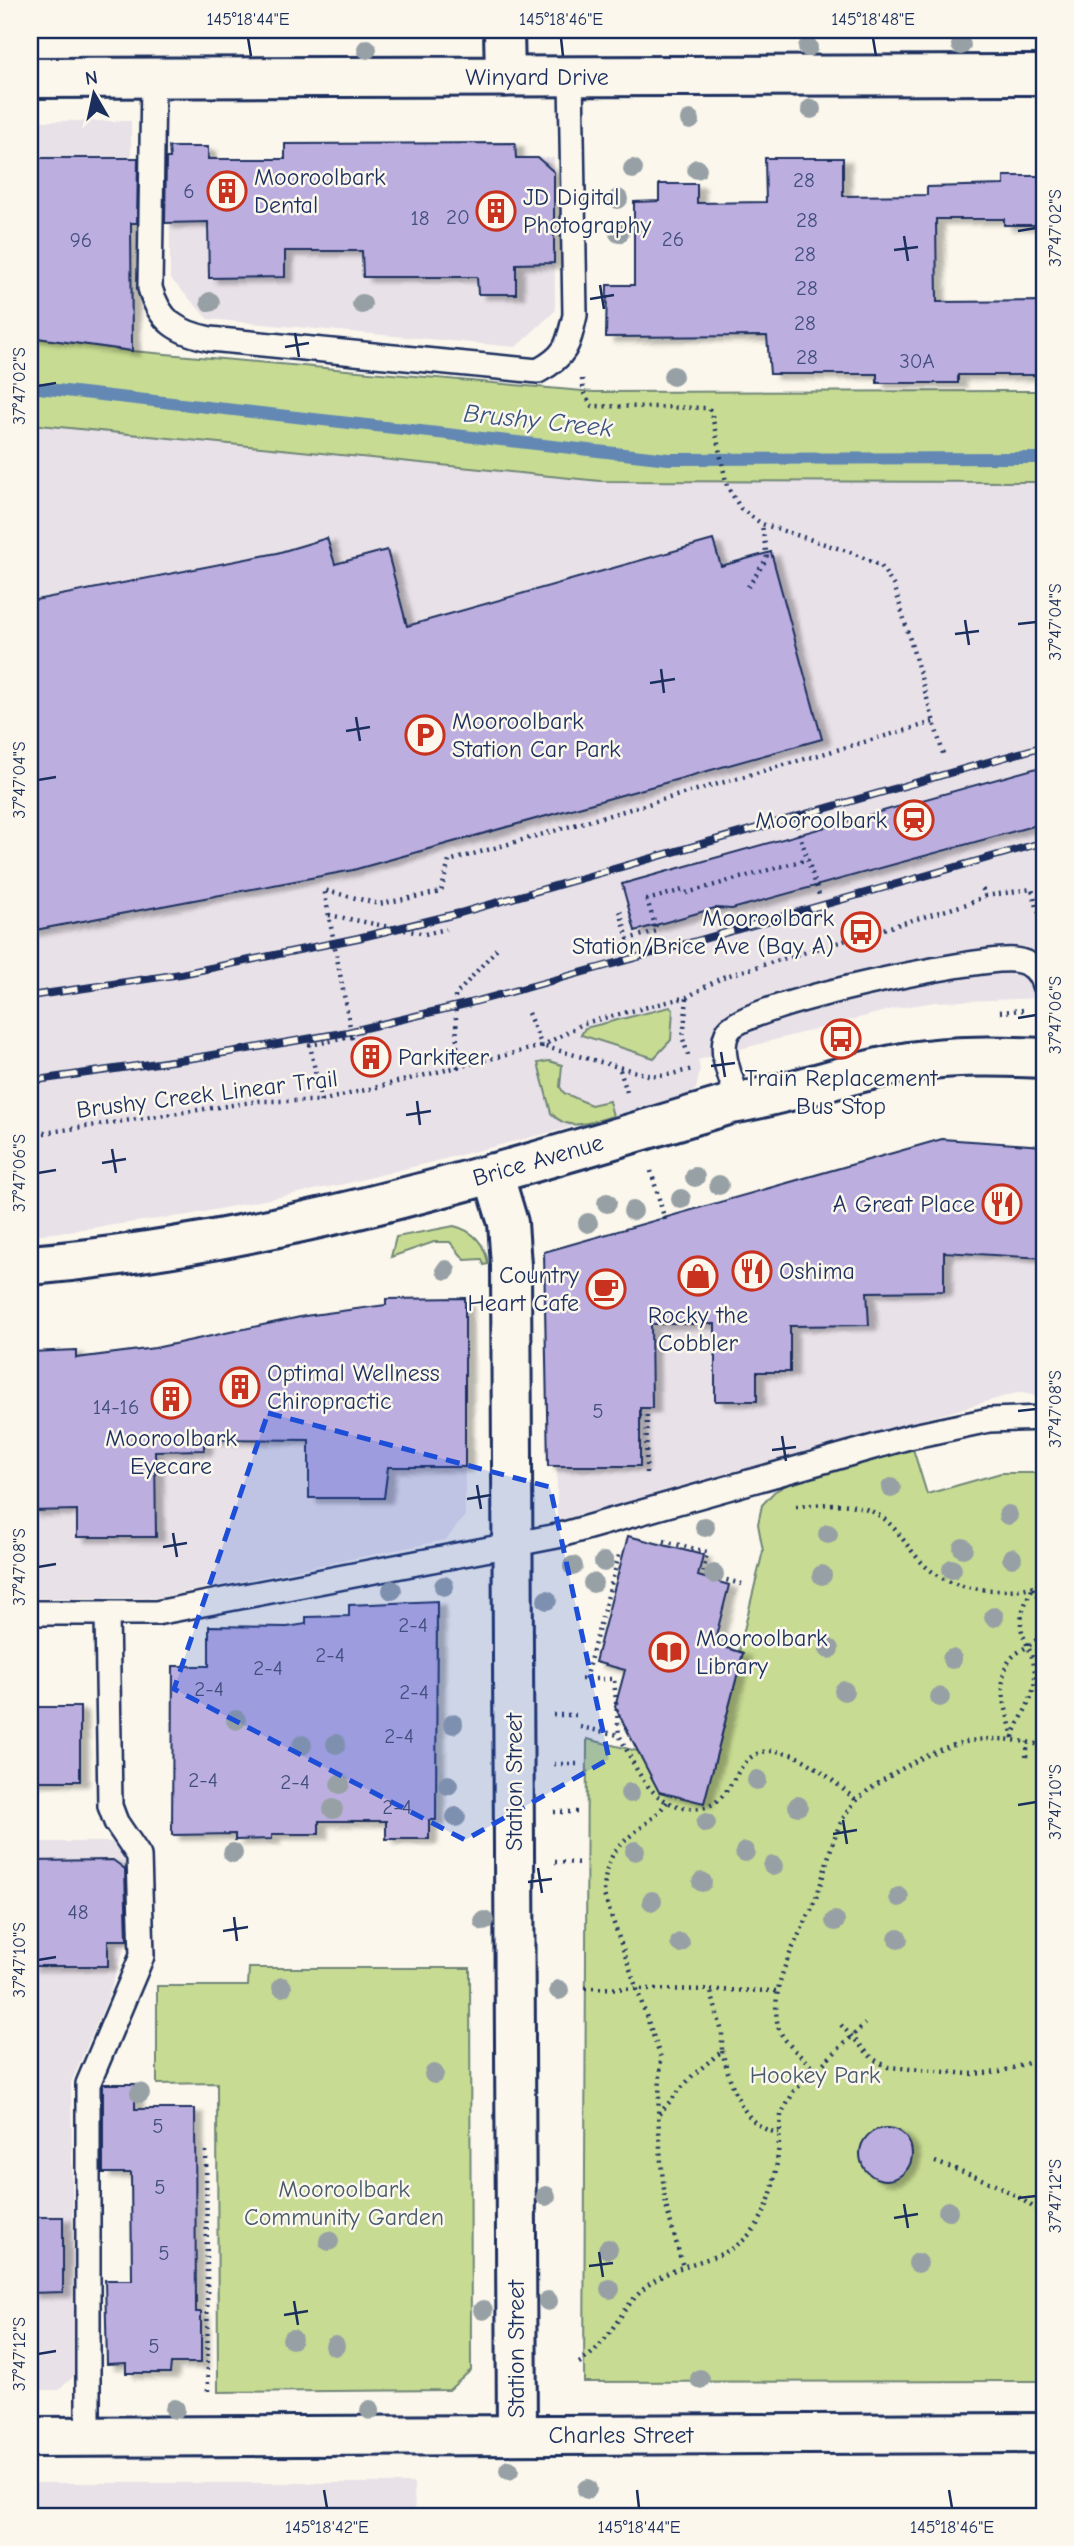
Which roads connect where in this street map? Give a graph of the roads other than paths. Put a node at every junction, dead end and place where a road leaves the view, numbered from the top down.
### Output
1 (505, 30) edge
2 (1044, 75) edge
3 (505, 77) junction
4 (571, 77) junction
5 (30, 78) edge
6 (153, 78) junction
7 (1044, 985) edge
8 (1044, 1058) edge
9 (739, 1102) junction
10 (493, 1172) junction
11 (30, 1265) edge
12 (1044, 1418) edge
13 (512, 1544) junction
14 (30, 1613) edge
15 (107, 1613) junction
16 (1044, 2432) edge
17 (517, 2435) junction
18 (30, 2437) edge
19 (88, 2437) junction

1 - 3 street
2 - 4 street, Winyard Drive
3 - 4 street, Winyard Drive
3 - 6 street, Winyard Drive
4 - 6 lane
5 - 6 street, Winyard Drive
7 - 9 lane
8 - 9 street, Brice Avenue
9 - 10 street, Brice Avenue
10 - 11 street, Brice Avenue
10 - 13 street, Station Street
12 - 13 lane
13 - 15 lane
13 - 17 street, Station Street
14 - 15 lane
15 - 19 lane
16 - 17 street, Charles Street
17 - 19 street, Charles Street
18 - 19 street, Charles Street

